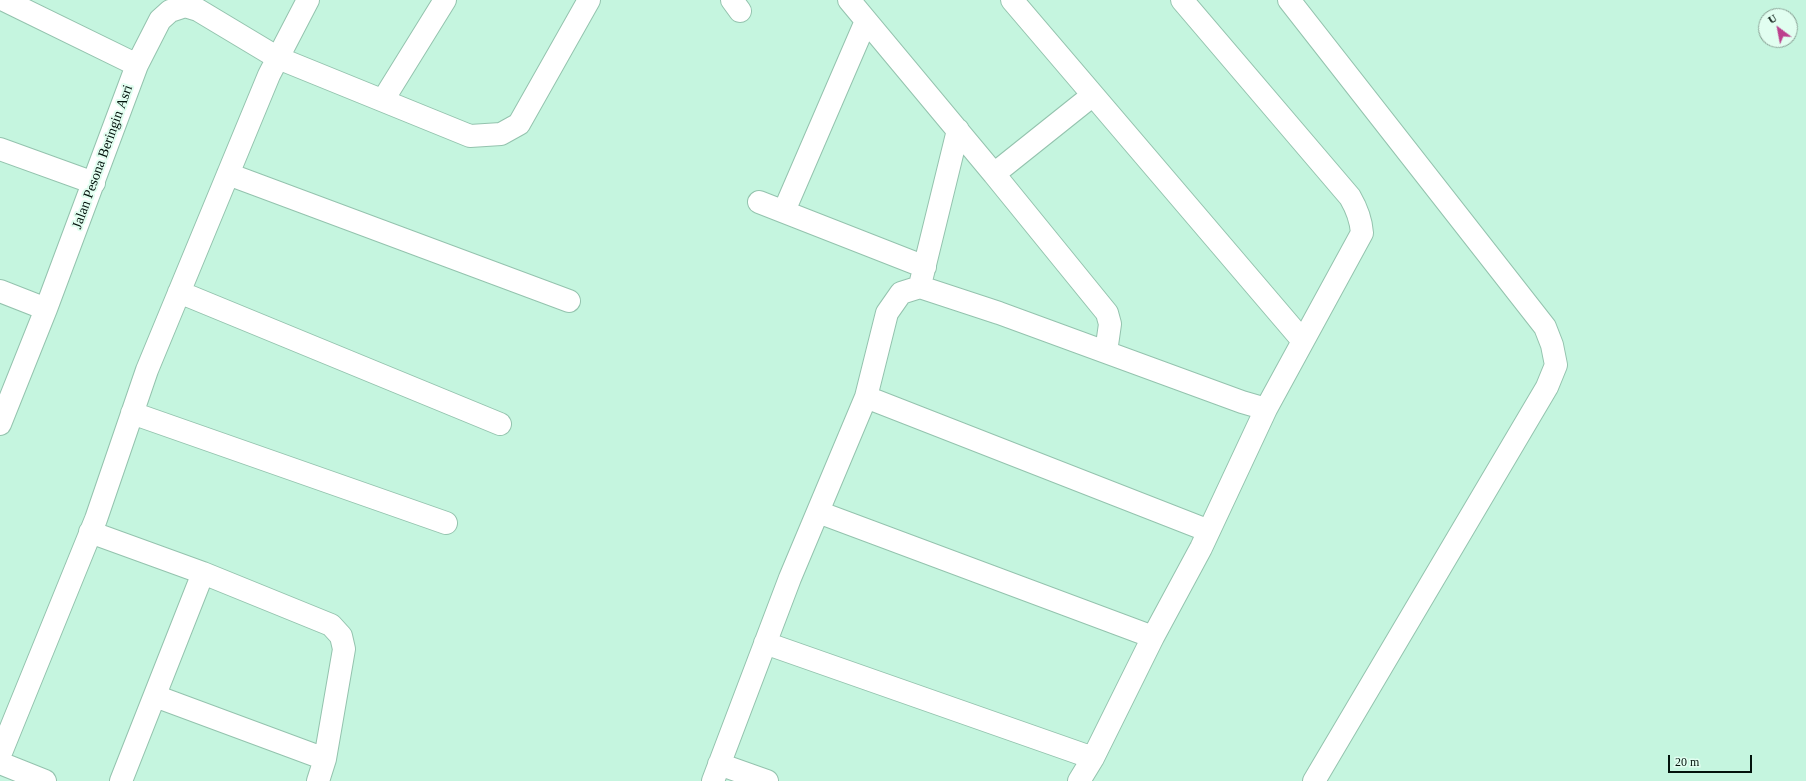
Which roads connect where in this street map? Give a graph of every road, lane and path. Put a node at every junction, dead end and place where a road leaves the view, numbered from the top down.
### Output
1 (4, 0) edge
2 (308, 0) edge
3 (445, 0) edge
4 (589, 0) edge
5 (849, 0) edge
6 (1012, 0) edge
7 (1182, 0) edge
8 (1289, 0) edge
9 (866, 21) junction
10 (278, 58) junction
11 (137, 65) junction
12 (1093, 95) junction
13 (383, 100) junction
14 (958, 130) junction
15 (0, 149) edge
16 (228, 174) junction
17 (994, 174) junction
18 (94, 183) junction
19 (759, 202) dead end
20 (784, 211) junction
21 (922, 277) junction
22 (0, 291) edge
23 (179, 292) junction
24 (569, 301) dead end
25 (46, 309) junction
26 (1303, 342) junction
27 (1106, 352) junction
28 (866, 397) junction
29 (1266, 409) junction
30 (132, 413) junction
31 (0, 424) edge
32 (500, 424) dead end
33 (818, 512) junction
34 (446, 523) dead end
35 (1209, 531) junction
36 (90, 532) junction
37 (203, 573) junction
38 (1153, 637) junction
39 (765, 643) junction
40 (155, 696) junction
41 (0, 755) edge
42 (1093, 758) junction
43 (325, 759) junction
44 (0, 763) edge
45 (716, 773) edge
46 (45, 781) edge
47 (121, 781) edge
48 (318, 781) edge
49 (767, 781) edge
50 (1079, 781) edge
51 (1314, 781) edge

1 - 11 street
2 - 10 street
3 - 13 street
4 - 13 street
5 - 9 street
6 - 12 street
7 - 26 street
8 - 51 street
9 - 14 street
9 - 20 street
10 - 11 street, Jalan Pesona Beringin Asri
10 - 13 street
10 - 16 street
11 - 18 street, Jalan Pesona Beringin Asri
12 - 17 street
12 - 26 street
14 - 17 street
14 - 21 street
15 - 18 street
16 - 23 street
16 - 24 street
17 - 27 street
18 - 25 street, Jalan Pesona Beringin Asri
19 - 20 street
20 - 21 street
21 - 27 street
21 - 28 street
22 - 25 street
23 - 30 street
23 - 32 street
25 - 31 street, Jalan Pesona Beringin Asri
26 - 29 street
27 - 29 street
28 - 33 street
28 - 35 street
29 - 35 street
30 - 34 street
30 - 36 street
33 - 38 street
33 - 39 street
35 - 38 street
36 - 37 street
36 - 41 street
37 - 40 street
37 - 43 street
38 - 42 street
39 - 42 street
39 - 45 street
40 - 43 street
40 - 47 street
42 - 50 street
43 - 48 street
44 - 46 street
45 - 49 street

